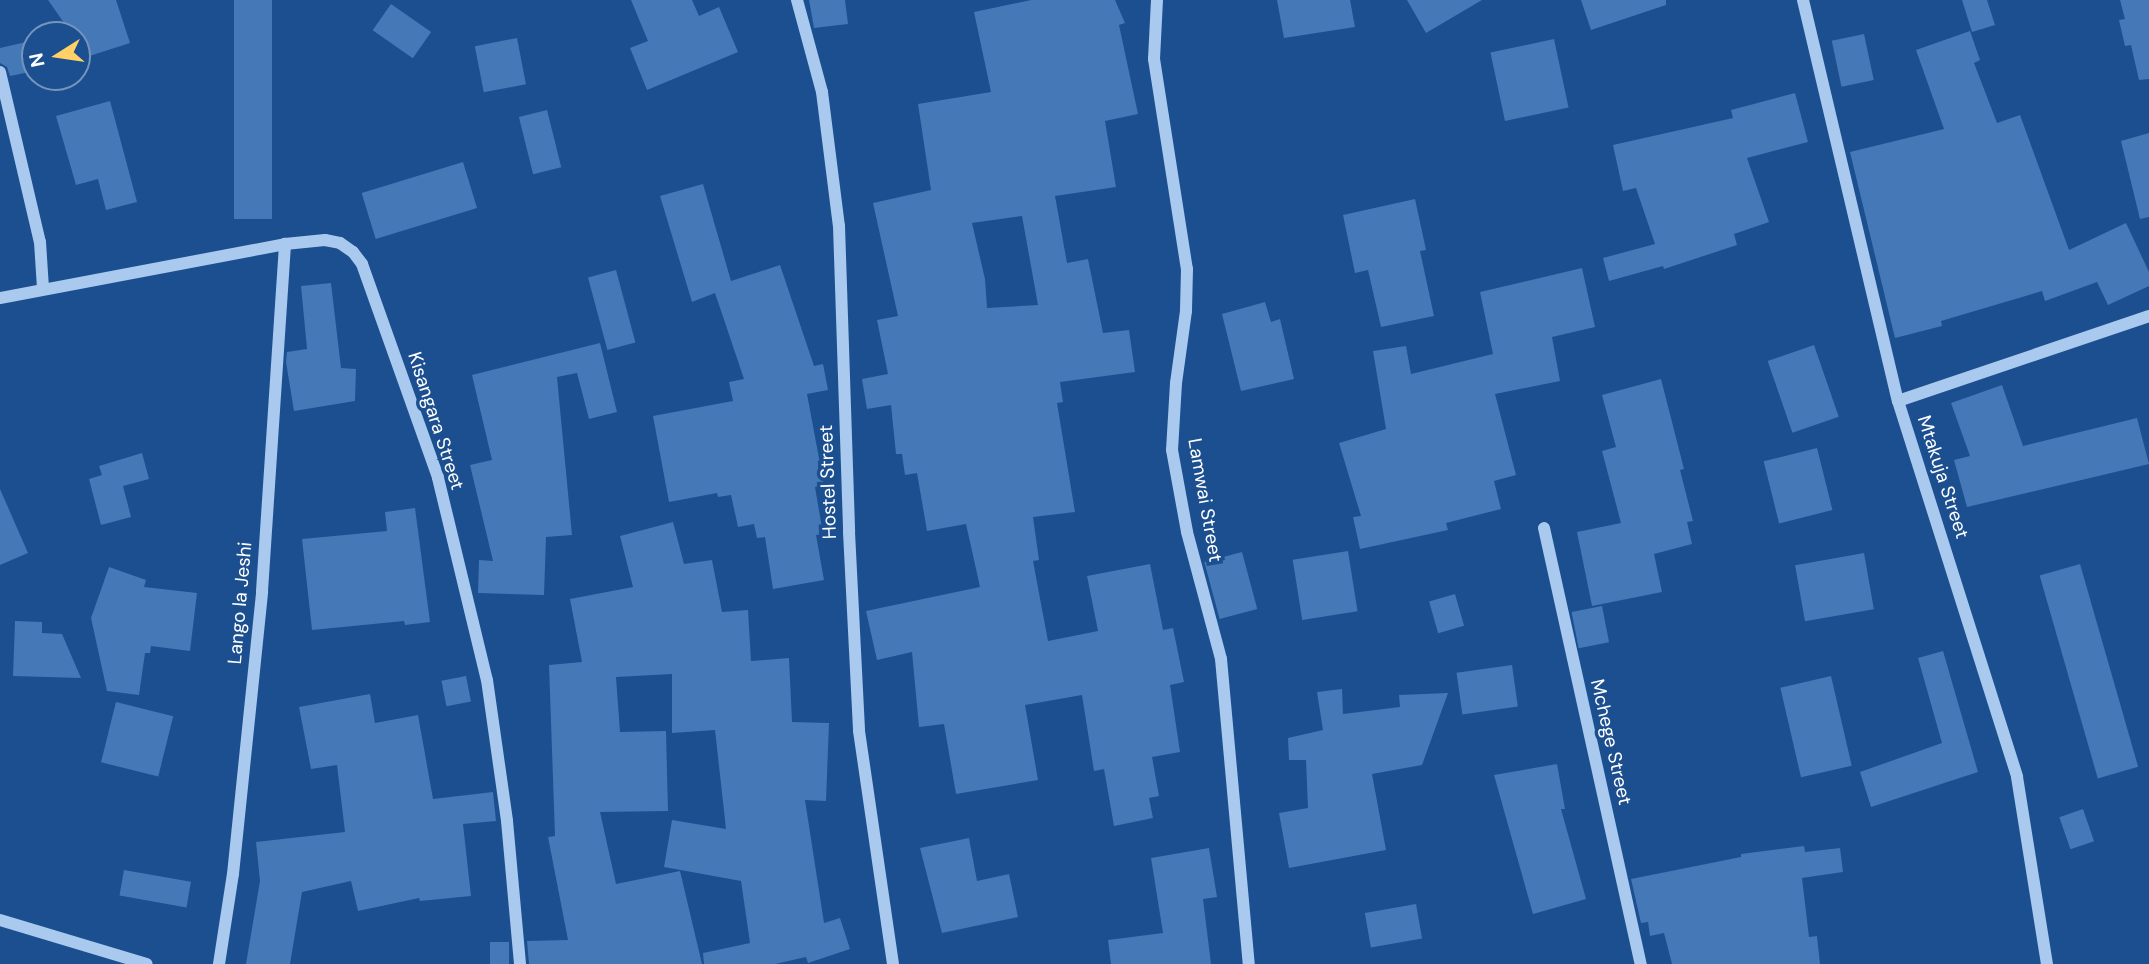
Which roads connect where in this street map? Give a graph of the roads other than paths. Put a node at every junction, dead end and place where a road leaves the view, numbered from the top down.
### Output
1 (797, 0) edge
2 (1157, 0) edge
3 (1803, 0) edge
4 (0, 72) edge
5 (285, 244) junction
6 (43, 289) junction
7 (0, 298) edge
8 (2149, 316) edge
9 (1898, 401) junction
10 (1544, 527) dead end
11 (0, 920) edge
12 (147, 964) edge
13 (219, 964) edge
14 (520, 964) edge
15 (893, 964) edge
16 (1249, 964) edge
17 (1641, 964) edge
18 (2047, 964) edge

1 - 15 street, Hostel Street
2 - 16 street, Lamwai Street
3 - 9 street, Mtakuja Street
4 - 6 street
5 - 6 street, Kisangara Street
5 - 13 street, Lango la Jeshi
5 - 14 street, Kisangara Street
6 - 7 street, Kisangara Street
8 - 9 street
9 - 18 street, Mtakuja Street
10 - 17 street, Mchege Street
11 - 12 street

